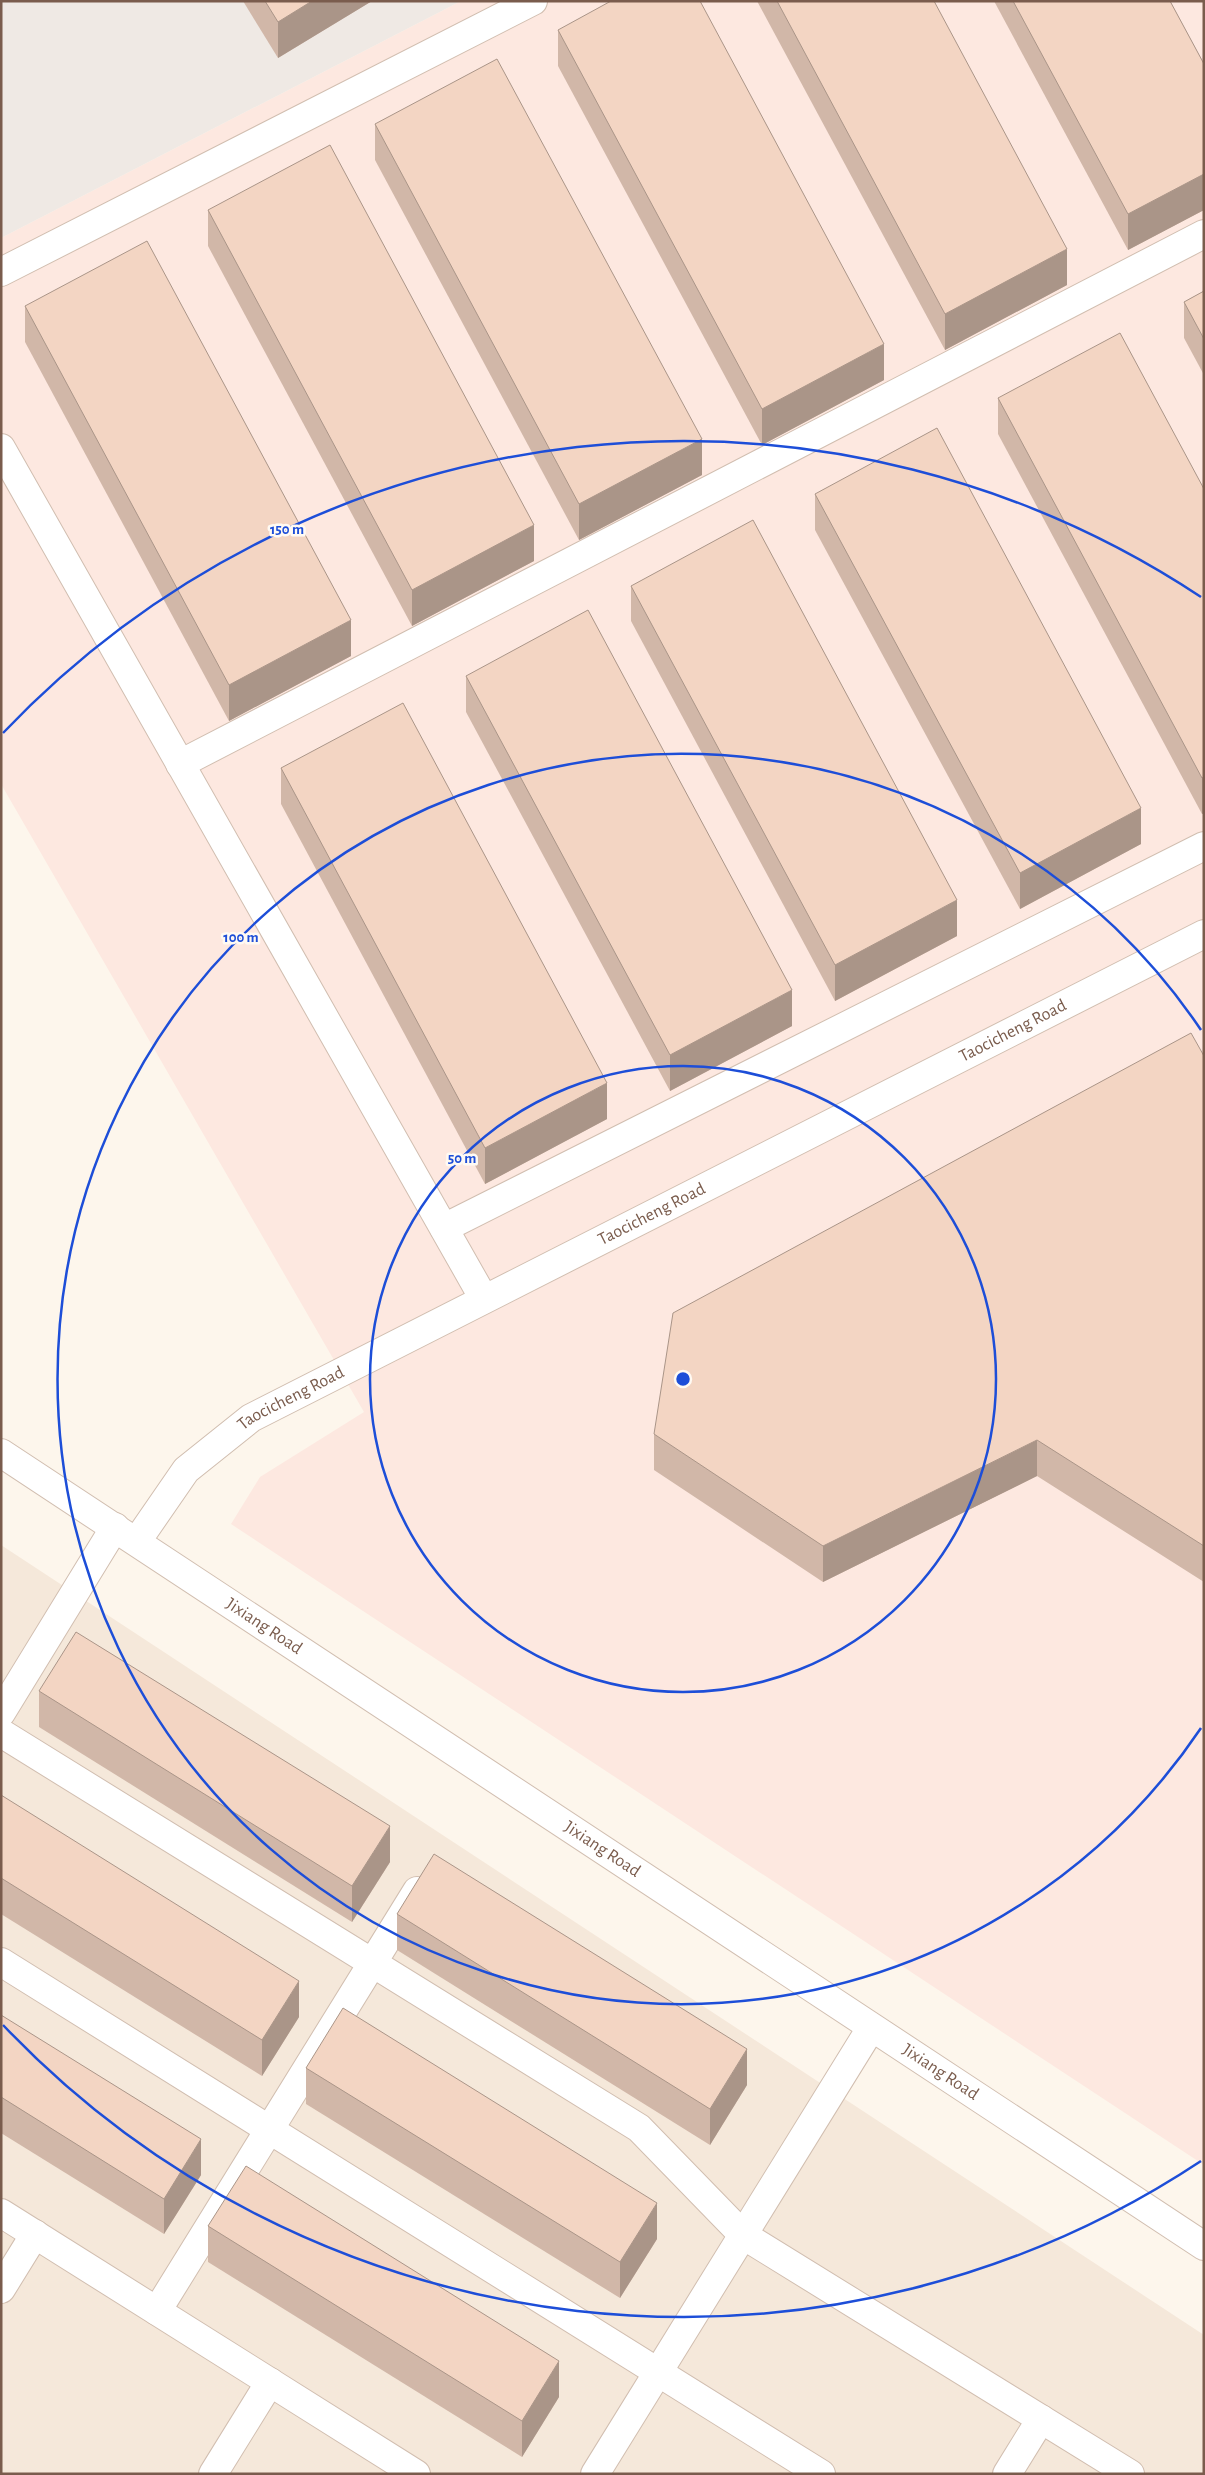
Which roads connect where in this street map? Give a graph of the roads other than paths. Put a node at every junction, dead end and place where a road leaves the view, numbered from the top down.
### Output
1 (533, 1) edge
2 (1204, 234) edge
3 (1, 272) edge
4 (1, 448) edge
5 (180, 764) junction
6 (1204, 846) edge
7 (1204, 934) edge
8 (444, 1228) junction
9 (484, 1299) junction
10 (1, 1453) edge
11 (126, 1534) junction
12 (1, 1713) edge
13 (1, 1733) edge
14 (429, 1872) edge
15 (1, 1962) edge
16 (372, 1963) junction
17 (871, 2028) junction
18 (270, 2129) junction
19 (1, 2213) edge
20 (35, 2234) junction
21 (743, 2235) junction
22 (1204, 2246) edge
23 (1, 2289) edge
24 (157, 2311) junction
25 (658, 2372) junction
26 (270, 2382) junction
27 (1041, 2419) junction
28 (214, 2474) edge
29 (416, 2474) edge
30 (595, 2474) edge
31 (821, 2474) edge
32 (1007, 2474) edge
33 (1130, 2474) edge

1 - 3 street
2 - 5 street
4 - 5 street
5 - 8 street
6 - 8 street
7 - 9 street, Taocicheng Road
8 - 9 street
9 - 11 street, Taocicheng Road
10 - 11 street, Jixiang Road
11 - 12 street, Taocicheng Road
11 - 17 street, Jixiang Road
13 - 16 street
14 - 16 street
15 - 18 street
16 - 18 street
16 - 21 street
17 - 21 street
17 - 22 street, Jixiang Road
18 - 24 street
18 - 25 street
19 - 20 street
20 - 23 street
20 - 24 street
21 - 25 street
21 - 27 street
24 - 26 street
25 - 30 street
25 - 31 street
26 - 28 street
26 - 29 street
27 - 32 street
27 - 33 street

